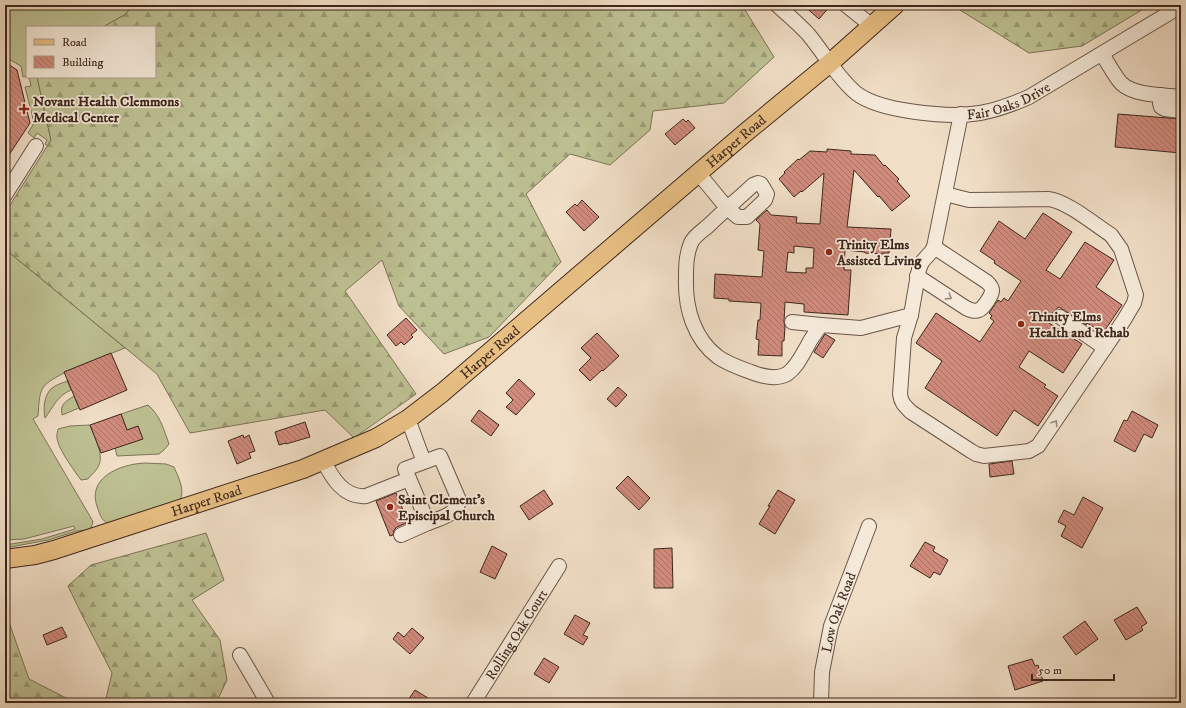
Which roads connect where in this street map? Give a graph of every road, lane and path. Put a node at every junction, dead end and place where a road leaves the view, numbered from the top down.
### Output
1 (777, 5) edge
2 (846, 5) edge
3 (895, 5) edge
4 (1181, 6) edge
5 (872, 26) junction
6 (1102, 54) junction
7 (830, 63) junction
8 (1161, 95) junction
9 (1181, 97) edge
10 (1181, 111) edge
11 (961, 114) junction
12 (36, 146) dead end
13 (699, 174) junction
14 (945, 194) junction
15 (5, 196) edge
16 (934, 247) junction
17 (917, 276) junction
18 (911, 315) junction
19 (1060, 317) dead end
20 (792, 322) dead end
21 (821, 324) junction
22 (1105, 348) junction
23 (408, 420) junction
24 (323, 460) junction
25 (424, 462) junction
26 (409, 479) junction
27 (428, 523) junction
28 (869, 526) dead end
29 (401, 535) dead end
30 (5, 559) edge
31 (559, 566) dead end
32 (240, 655) dead end
33 (268, 703) edge
34 (473, 703) edge
35 (821, 703) edge

1 - 7 street, Fair Oaks Drive
2 - 5 street
3 - 5 main road, Harper Road
4 - 6 street, Fair Oaks Drive
5 - 7 main road, Harper Road
6 - 8 street
6 - 11 street, Fair Oaks Drive
7 - 11 street, Fair Oaks Drive
7 - 13 main road, Harper Road
8 - 9 street
8 - 10 street
11 - 14 street
12 - 15 street
13 - 21 street
13 - 23 main road, Harper Road
14 - 16 street
14 - 22 street
16 - 17 street
17 -> 16 street
17 - 18 street
18 - 21 street
18 -> 22 street
19 - 22 street
20 - 21 street
23 - 24 main road, Harper Road
23 - 25 street
24 - 26 street
24 - 30 main road, Harper Road
25 - 26 street
25 - 27 street
26 - 27 street
27 - 29 street
28 - 35 street, Low Oak Road
31 - 34 street, Rolling Oak Court
32 - 33 street

